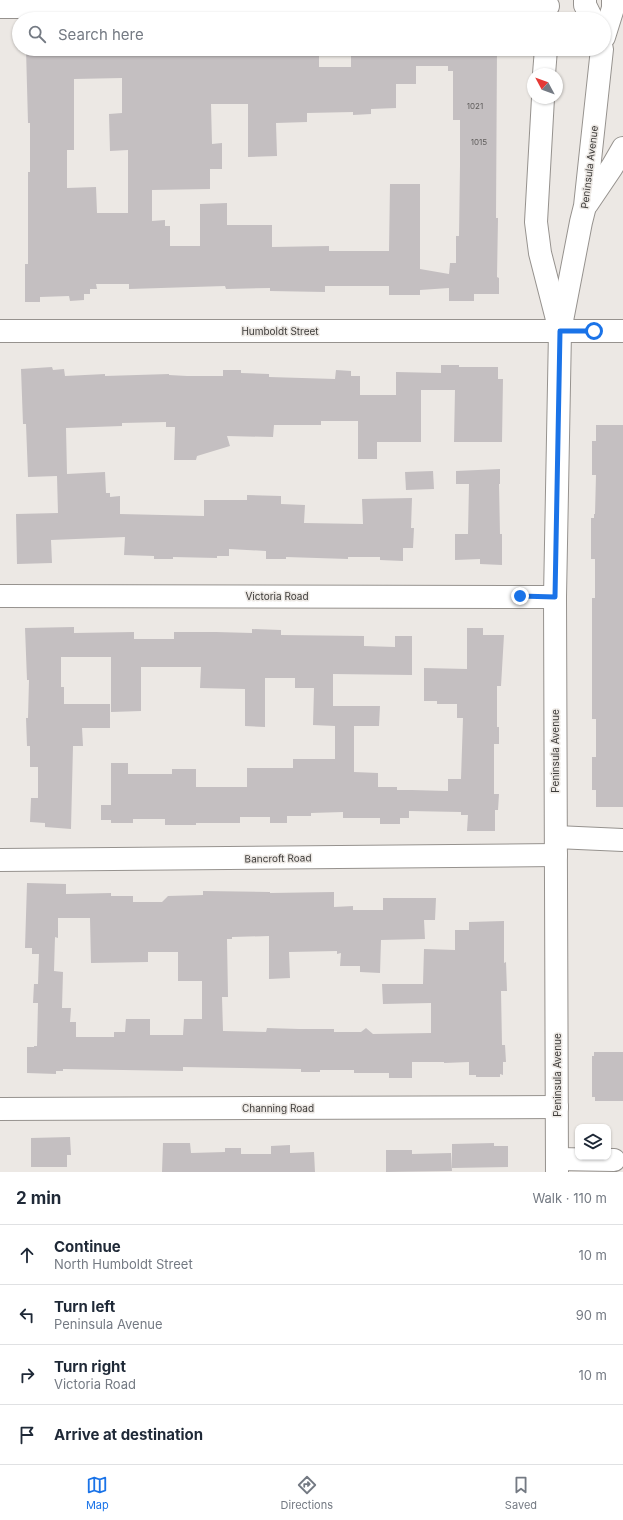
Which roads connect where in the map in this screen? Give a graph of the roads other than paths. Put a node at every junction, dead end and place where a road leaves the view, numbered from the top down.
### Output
1 (585, 0) edge
2 (613, 0) edge
3 (239, 3) edge
4 (327, 3) edge
5 (381, 3) edge
6 (0, 7) edge
7 (548, 8) edge
8 (588, 12) edge
9 (611, 14) edge
10 (545, 56) edge
11 (601, 56) edge
12 (544, 68) edge
13 (543, 104) edge
14 (623, 148) edge
15 (585, 206) junction
16 (0, 331) edge
17 (560, 331) junction
18 (623, 331) edge
19 (0, 596) edge
20 (555, 597) junction
21 (623, 840) edge
22 (556, 846) junction
23 (0, 860) edge
24 (557, 1107) junction
25 (0, 1109) edge
26 (614, 1160) dead end
27 (557, 1166) edge

1 - 8 street
2 - 9 street
3 - 4 street
3 - 6 street
4 - 5 street
5 - 7 street
10 - 12 street
11 - 15 street, Peninsula Avenue
13 - 17 street, Peninsula Avenue
14 - 15 street
15 - 17 street, Peninsula Avenue
16 - 17 street, Humboldt Street
17 - 18 street, Humboldt Street
17 - 20 street, Peninsula Avenue
19 - 20 street, Victoria Road
20 - 22 street, Peninsula Avenue
21 - 22 street, Bancroft Road
22 - 23 street, Bancroft Road
22 - 24 street, Peninsula Avenue
24 - 25 street, Channing Road
24 - 27 street, Peninsula Avenue
26 - 27 street

